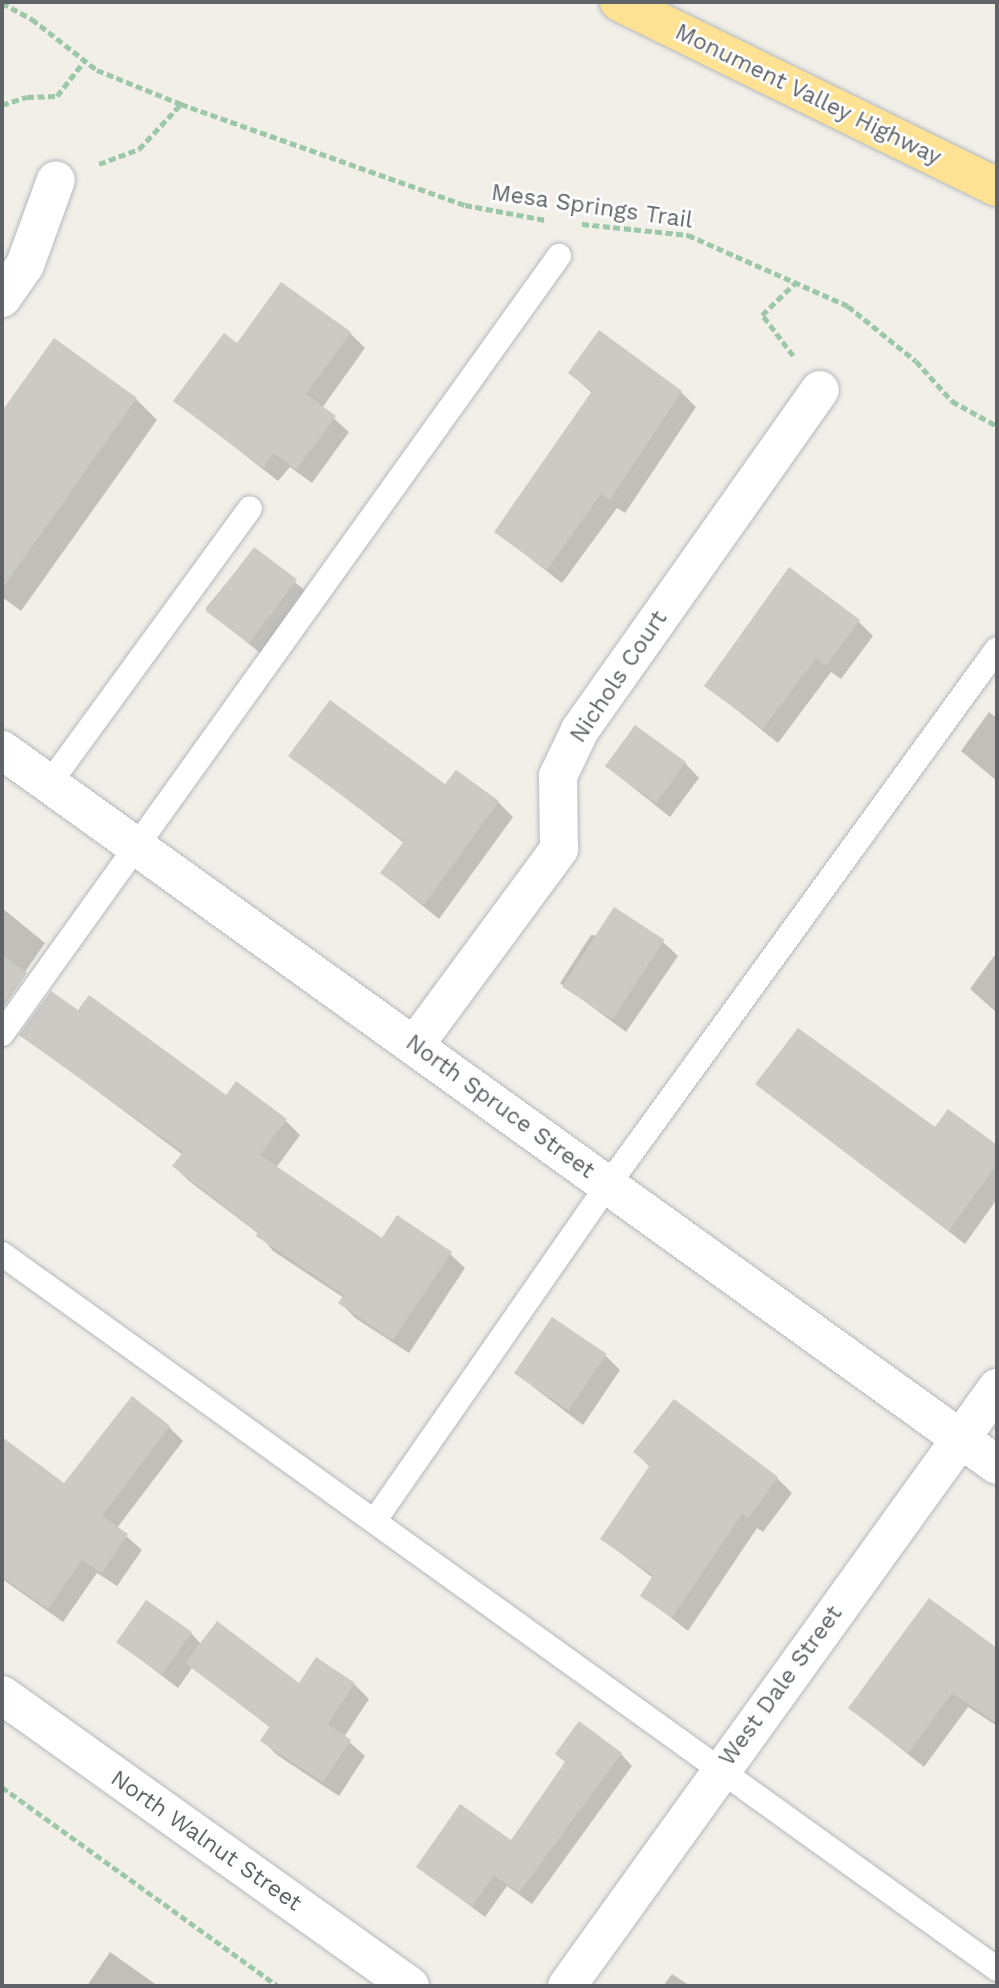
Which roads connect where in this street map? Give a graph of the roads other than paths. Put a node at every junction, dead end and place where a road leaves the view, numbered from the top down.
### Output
1 (619, 2) edge
2 (56, 180) road end
3 (997, 187) edge
4 (559, 256) dead end
5 (13, 257) edge
6 (2, 298) edge
7 (820, 390) road end
8 (250, 508) dead end
9 (997, 649) edge
10 (2, 750) edge
11 (49, 785) junction
12 (135, 847) junction
13 (2, 1034) edge
14 (414, 1046) junction
15 (608, 1185) junction
16 (2, 1254) edge
17 (997, 1388) edge
18 (962, 1439) junction
19 (997, 1465) edge
20 (375, 1520) junction
21 (2, 1695) edge
22 (720, 1770) junction
23 (997, 1969) edge
24 (410, 1986) edge
25 (568, 1986) edge

1 - 3 highway, Monument Valley Highway
2 - 5 street
4 - 12 lane
5 - 6 street
7 - 14 street, Nichols Court
8 - 11 lane
9 - 15 lane
10 - 11 street, North Spruce Street
11 - 12 street, North Spruce Street
12 - 13 lane
12 - 14 street, North Spruce Street
14 - 15 street, North Spruce Street
15 - 18 street, North Spruce Street
15 - 20 lane
16 - 20 lane
17 - 18 street, West Dale Street
18 - 19 street, North Spruce Street
18 - 22 street, West Dale Street
20 - 22 lane
21 - 24 street, North Walnut Street
22 - 23 lane
22 - 25 street, West Dale Street

